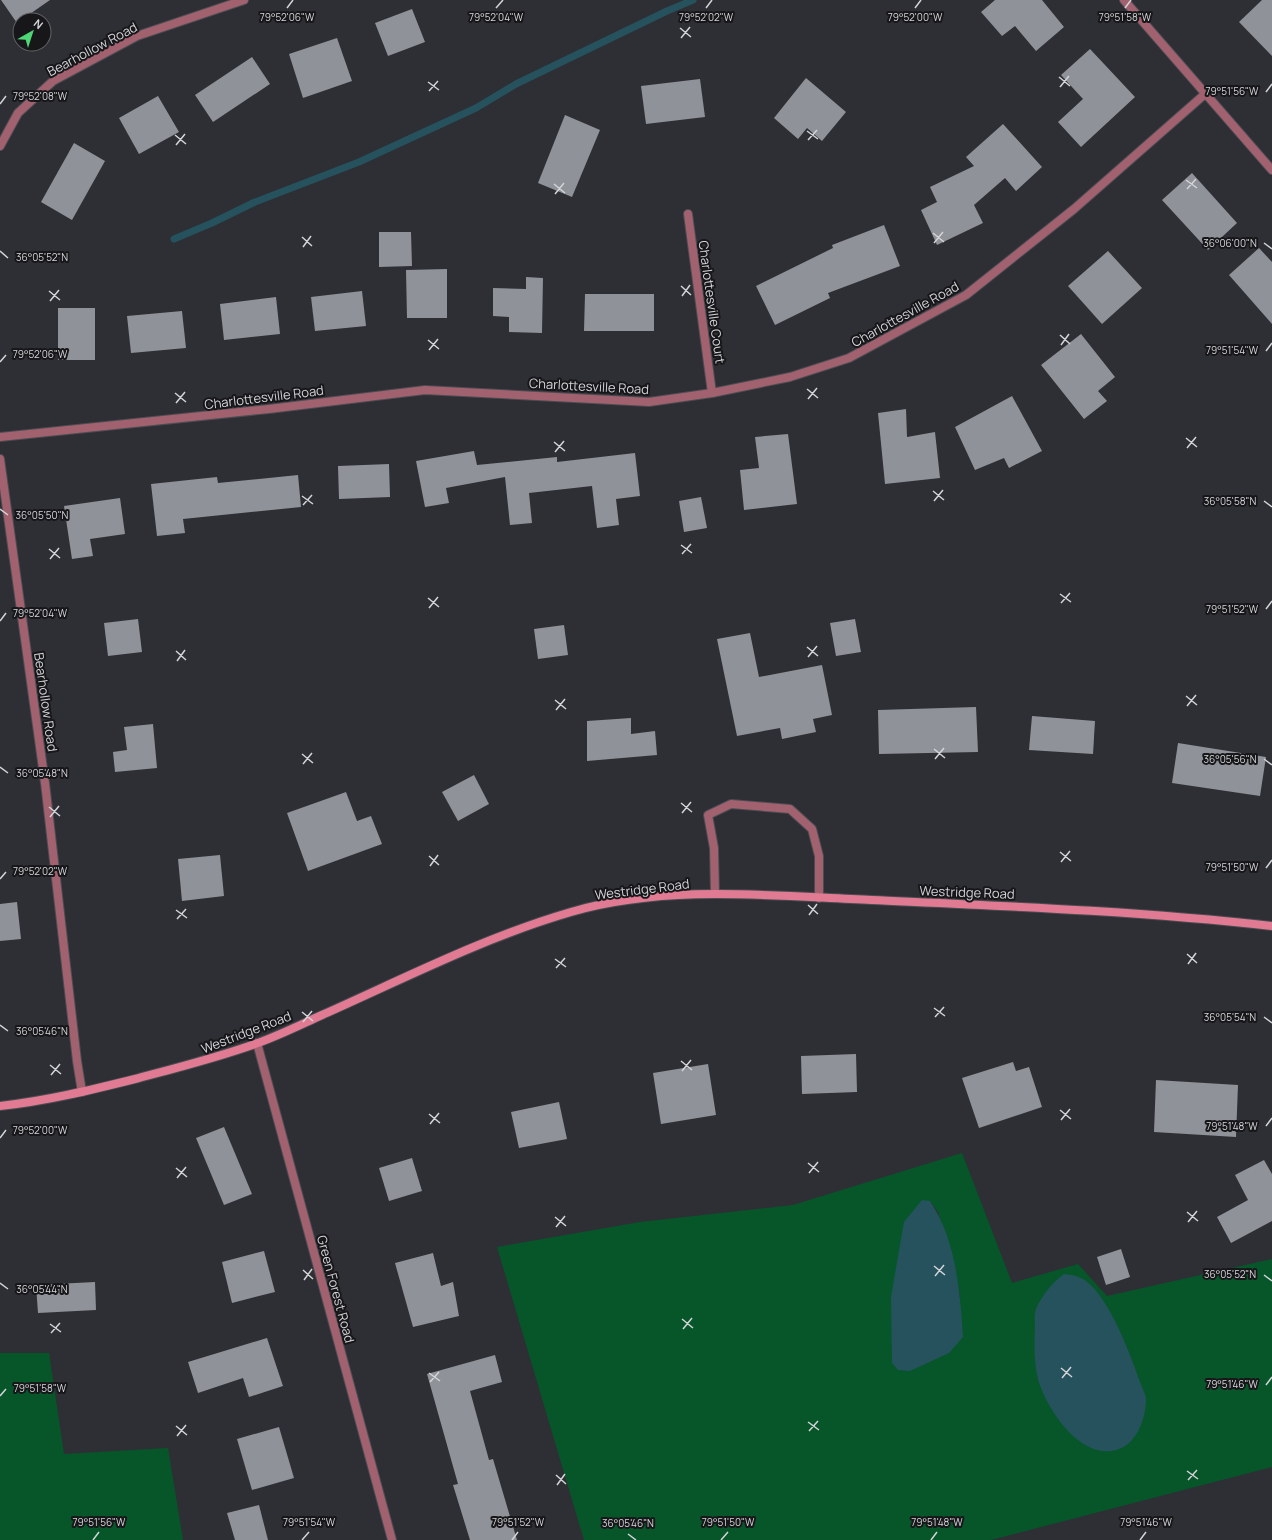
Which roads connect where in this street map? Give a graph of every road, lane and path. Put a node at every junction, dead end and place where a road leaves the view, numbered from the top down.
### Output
1 (244, 0) edge
2 (1124, 0) edge
3 (1205, 94) junction
4 (0, 146) edge
5 (1272, 170) edge
6 (688, 214) dead end
7 (712, 393) junction
8 (0, 437) edge
9 (0, 459) edge
10 (715, 894) junction
11 (819, 898) junction
12 (1272, 926) edge
13 (257, 1043) junction
14 (82, 1092) junction
15 (0, 1106) edge
16 (392, 1540) edge

1 - 4 street, Bearhollow Road
2 - 3 street
3 - 5 street
3 - 7 street, Charlottesville Road
6 - 7 street, Charlottesville Court
7 - 8 street, Charlottesville Road
9 - 14 street, Bearhollow Road
10 - 11 main road, Westridge Road
10 - 11 street
10 - 13 main road, Westridge Road
11 - 12 main road, Westridge Road
13 - 14 main road, Westridge Road
13 - 16 street, Green Forest Road
14 - 15 main road, Westridge Road

